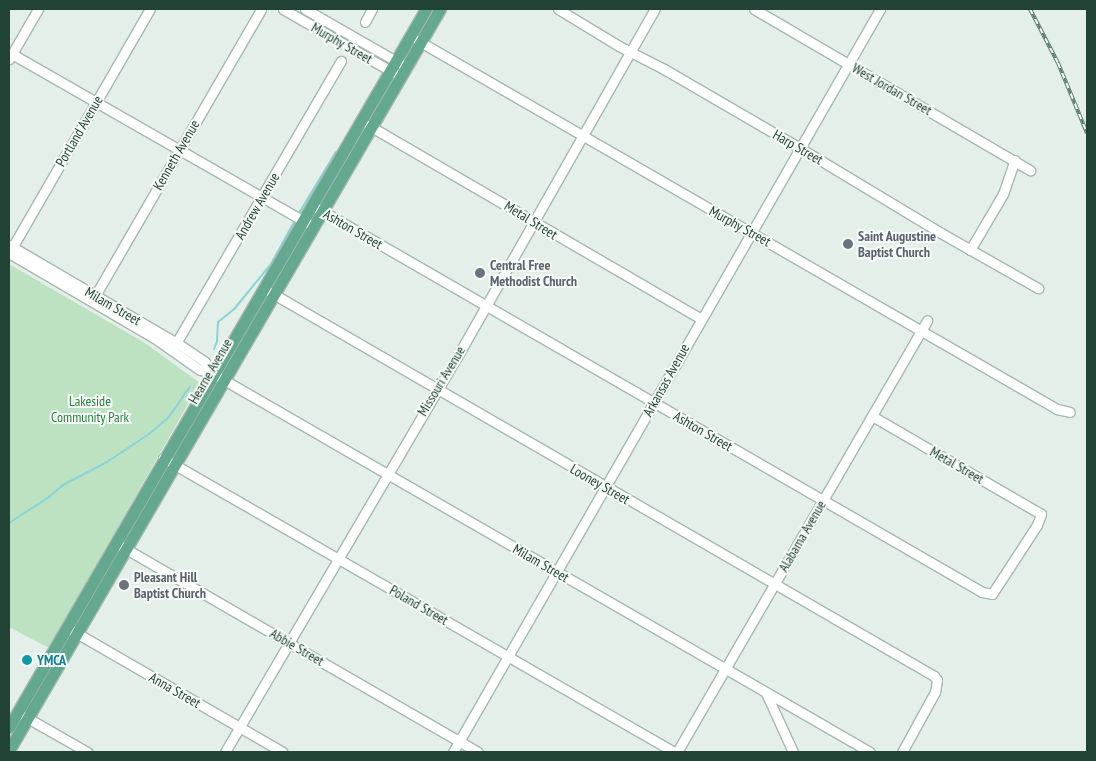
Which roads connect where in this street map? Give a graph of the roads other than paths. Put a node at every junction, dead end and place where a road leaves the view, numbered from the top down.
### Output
1 (38, 9) edge
2 (150, 9) edge
3 (261, 9) edge
4 (283, 9) edge
5 (305, 9) edge
6 (372, 9) edge
7 (426, 9) edge
8 (440, 9) edge
9 (558, 9) edge
10 (655, 9) edge
11 (754, 9) edge
12 (880, 9) edge
13 (365, 22) dead end
14 (415, 39) junction
15 (630, 52) junction
16 (10, 57) edge
17 (341, 61) dead end
18 (848, 64) junction
19 (398, 69) junction
20 (95, 102) junction
21 (366, 124) junction
22 (582, 135) junction
23 (800, 148) junction
24 (179, 151) junction
25 (1015, 160) junction
26 (1030, 170) dead end
27 (261, 198) junction
28 (317, 208) junction
29 (532, 222) junction
30 (308, 224) junction
31 (751, 232) junction
32 (10, 250) edge
33 (970, 250) junction
34 (1038, 288) dead end
35 (268, 291) junction
36 (94, 298) junction
37 (484, 305) junction
38 (701, 319) junction
39 (927, 320) dead end
40 (921, 330) junction
41 (174, 347) junction
42 (212, 373) junction
43 (222, 380) junction
44 (436, 389) junction
45 (653, 403) junction
46 (1070, 412) dead end
47 (872, 416) junction
48 (168, 461) junction
49 (386, 474) junction
50 (605, 487) junction
51 (823, 500) junction
52 (120, 545) junction
53 (338, 559) junction
54 (556, 572) junction
55 (774, 584) junction
56 (992, 594) joint
57 (71, 630) junction
58 (289, 643) junction
59 (507, 656) junction
60 (725, 669) junction
61 (766, 692) junction
62 (22, 715) junction
63 (9, 726) edge
64 (240, 727) junction
65 (459, 741) junction
66 (9, 750) edge
67 (87, 752) edge
68 (225, 752) edge
69 (283, 752) edge
70 (453, 752) edge
71 (478, 752) edge
72 (676, 752) edge
73 (793, 752) edge
74 (870, 752) edge
75 (902, 752) edge

1 - 16 street
2 - 20 street, Portland Avenue
3 - 24 street, Kenneth Avenue
4 - 19 street, Murphy Street
5 - 19 street, Murphy Street
6 - 13 street
7 - 14 main road, Hearne Avenue
8 - 14 main road, Hearne Avenue
9 - 15 street, Harp Street
10 - 15 street, Missouri Avenue
11 - 18 street, West Jordan Street
12 - 18 street, Arkansas Avenue
14 - 19 main road, Hearne Avenue
14 - 22 street, Murphy Street
15 - 22 street, Missouri Avenue
15 - 23 street, Harp Street
16 - 20 street, Ashton Street
17 - 27 street, Andrew Avenue
18 - 23 street, Arkansas Avenue
18 - 25 street, West Jordan Street
19 - 21 main road, Hearne Avenue
20 - 24 street, Ashton Street
20 - 32 street, Portland Avenue
21 - 28 main road, Hearne Avenue
21 - 29 street, Metal Street
22 - 29 street, Missouri Avenue
22 - 31 street, Murphy Street
23 - 31 street, Arkansas Avenue
23 - 33 street, Harp Street
24 - 27 street, Ashton Street
24 - 36 street, Kenneth Avenue
25 - 26 street, West Jordan Street
25 - 33 street
27 - 30 street, Ashton Street
27 - 41 street, Andrew Avenue
28 - 30 main road, Hearne Avenue
28 - 37 street, Ashton Street
29 - 37 street, Missouri Avenue
29 - 38 street, Metal Street
30 - 35 main road, Hearne Avenue
31 - 38 street, Arkansas Avenue
31 - 40 street, Murphy Street
32 - 36 street, Milam Street
33 - 34 street, Harp Street
35 - 42 main road, Hearne Avenue
35 - 43 main road, Hearne Avenue
35 - 44 street, Looney Street
36 - 41 street, Milam Street
37 - 44 street, Missouri Avenue
37 - 45 street, Ashton Street
38 - 45 street, Arkansas Avenue
39 - 40 street, Alabama Avenue
40 - 46 street, Murphy Street
40 - 47 street, Alabama Avenue
41 - 42 street, Milam Street
42 - 43 street, Milam Street
42 - 48 main road, Hearne Avenue
43 - 48 main road, Hearne Avenue
43 - 49 street, Milam Street
44 - 49 street, Missouri Avenue
44 - 50 street, Looney Street
45 - 50 street, Arkansas Avenue
45 - 51 street, Ashton Street
47 - 51 street, Alabama Avenue
47 - 56 street, Metal Street
48 - 52 main road, Hearne Avenue
48 - 53 street, Poland Street
49 - 53 street, Missouri Avenue
49 - 54 street, Milam Street
50 - 54 street, Arkansas Avenue
50 - 55 street, Looney Street
51 - 55 street, Alabama Avenue
51 - 56 street, Ashton Street
52 - 57 main road, Hearne Avenue
52 - 58 street, Abbie Street
53 - 58 street, Missouri Avenue
53 - 59 street, Poland Street
54 - 59 street, Arkansas Avenue
54 - 60 street, Milam Street
55 - 60 street, Alabama Avenue
55 - 75 street, Looney Street
57 - 62 main road, Hearne Avenue
57 - 64 street, Anna Street
58 - 64 street, Missouri Avenue
58 - 65 street, Abbie Street
59 - 65 street, Arkansas Avenue
59 - 72 street, Poland Street
60 - 61 street, Milam Street
60 - 72 street, Alabama Avenue
61 - 73 street
61 - 74 street, Milam Street
62 - 63 main road, Hearne Avenue
62 - 66 main road, Hearne Avenue
62 - 67 street
64 - 68 street, Missouri Avenue
64 - 69 street, Anna Street
65 - 70 street, Arkansas Avenue
65 - 71 street, Abbie Street

